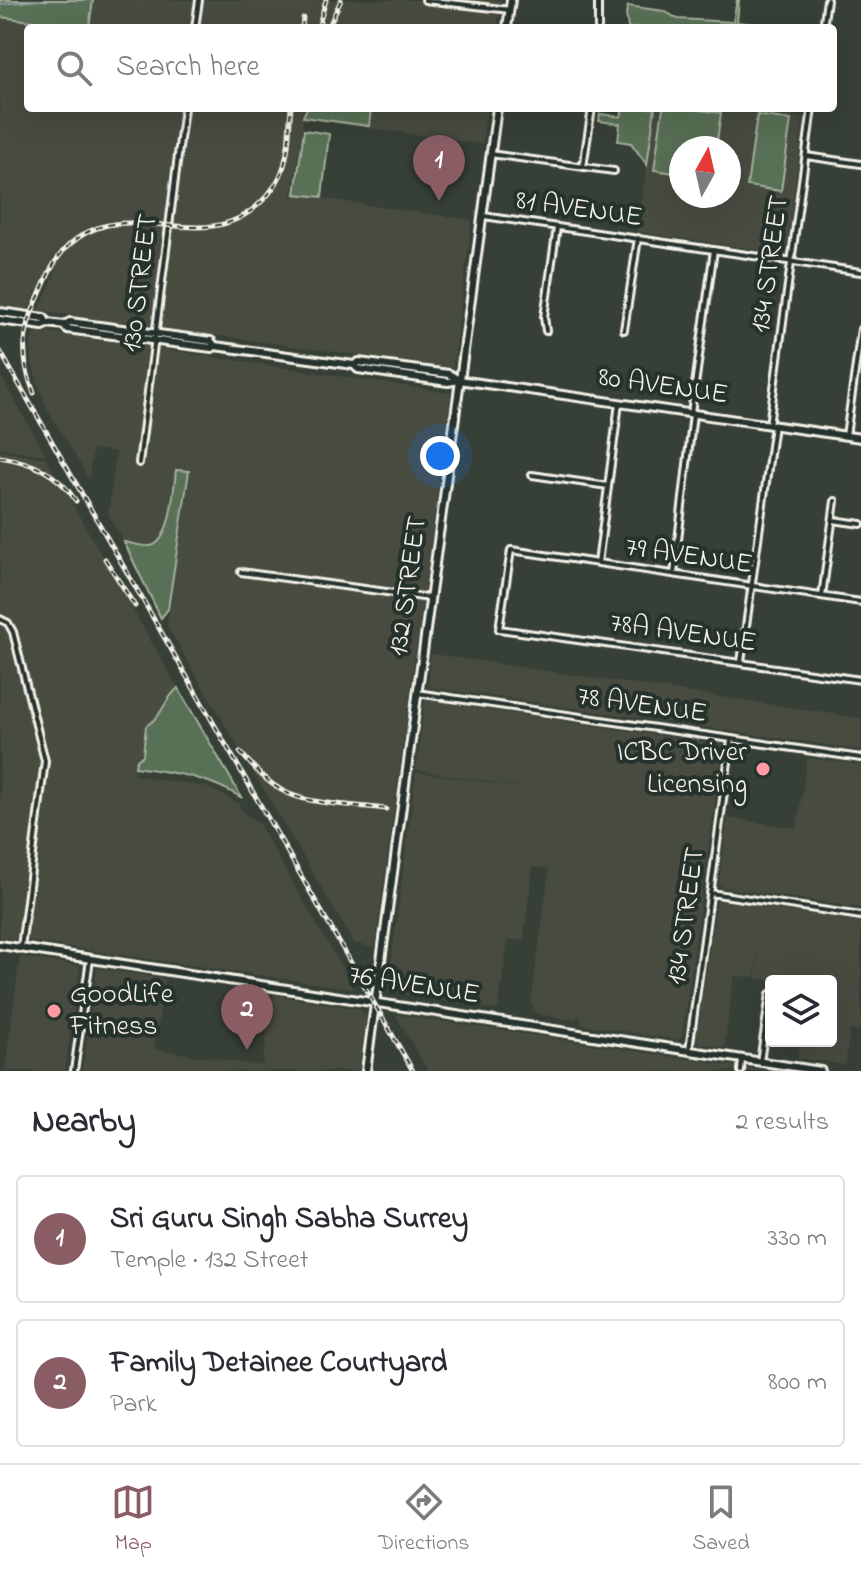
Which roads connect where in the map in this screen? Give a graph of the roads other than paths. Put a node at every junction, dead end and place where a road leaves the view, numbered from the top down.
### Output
1 (199, 0) edge
2 (425, 0) edge
3 (511, 0) edge
4 (598, 0) edge
5 (827, 0) edge
6 (510, 10) junction
7 (196, 24) edge
8 (508, 24) edge
9 (598, 24) edge
10 (824, 24) edge
11 (183, 112) edge
12 (496, 112) edge
13 (592, 112) edge
14 (812, 112) edge
15 (490, 154) junction
16 (806, 156) junction
17 (861, 164) edge
18 (583, 167) junction
19 (614, 171) dead end
20 (482, 216) junction
21 (557, 227) junction
22 (638, 238) junction
23 (714, 250) junction
24 (792, 262) junction
25 (861, 272) edge
26 (0, 312) edge
27 (0, 320) edge
28 (47, 323) junction
29 (861, 329) edge
30 (624, 330) dead end
31 (546, 331) dead end
32 (154, 337) junction
33 (859, 355) edge
34 (459, 380) junction
35 (619, 403) junction
36 (692, 413) junction
37 (772, 425) junction
38 (846, 436) junction
39 (861, 438) edge
40 (139, 463) dead end
41 (532, 475) dead end
42 (608, 486) junction
43 (835, 501) dead end
44 (833, 520) junction
45 (861, 524) edge
46 (598, 563) junction
47 (241, 572) dead end
48 (674, 574) junction
49 (752, 586) junction
50 (822, 596) junction
51 (430, 598) junction
52 (861, 602) edge
53 (0, 619) edge
54 (499, 629) joint
55 (741, 662) junction
56 (861, 680) edge
57 (417, 693) junction
58 (731, 739) junction
59 (861, 758) edge
60 (710, 893) junction
61 (861, 916) edge
62 (0, 945) edge
63 (21, 948) junction
64 (90, 959) junction
65 (375, 1002) junction
66 (765, 1028) edge
67 (689, 1050) junction
68 (742, 1059) junction
69 (760, 1062) junction
70 (74, 1071) edge
71 (366, 1071) edge
72 (741, 1071) edge
73 (821, 1071) edge

1 - 7 street
2 - 6 street
3 - 6 main road
4 - 9 street
5 - 10 street
6 - 8 main road
11 - 32 street, 130 STREET
12 - 15 main road, 132 STREET
13 - 18 street
14 - 16 street, 134 STREET
15 - 18 street
15 - 20 main road, 132 STREET
16 - 17 street
16 - 24 street, 134 STREET
18 - 19 street
20 - 21 street, 81 AVENUE
20 - 34 main road, 132 STREET
21 - 22 street, 81 AVENUE
21 - 31 street
22 - 23 street, 81 AVENUE
22 - 30 street
23 - 24 street, 81 AVENUE
23 - 36 street
24 - 25 street, 81 AVENUE
24 - 37 street, 134 STREET
26 - 28 main road, 80 AVENUE
27 - 28 main road, 80 AVENUE
28 - 32 main road, 80 AVENUE
29 - 33 street
32 - 34 main road, 80 AVENUE
32 - 40 street, 130 STREET
33 - 38 street
34 - 35 main road, 80 AVENUE
34 - 51 main road, 132 STREET
35 - 36 main road, 80 AVENUE
35 - 42 street
36 - 37 main road, 80 AVENUE
36 - 48 street
37 - 38 main road, 80 AVENUE
37 - 49 street, 134 STREET
38 - 39 main road, 80 AVENUE
41 - 42 street
42 - 46 street
43 - 44 street
44 - 45 street
44 - 50 street
46 - 48 street, 79 AVENUE
46 - 54 street, 79 AVENUE
47 - 51 street
48 - 49 street, 79 AVENUE
49 - 50 street, 79 AVENUE
49 - 55 street, 134 STREET
50 - 52 street, 79 AVENUE
51 - 57 main road, 132 STREET
53 - 63 street
54 - 55 street, 78A AVENUE
55 - 56 street, 78A AVENUE
57 - 58 street, 78 AVENUE
57 - 65 main road, 132 STREET
58 - 59 street, 78 AVENUE
58 - 60 street, 134 STREET
60 - 61 street
60 - 67 street, 134 STREET
62 - 63 main road, 76 AVENUE
63 - 64 main road, 76 AVENUE
64 - 65 main road, 76 AVENUE
64 - 70 street
65 - 67 main road, 76 AVENUE
65 - 71 main road, 132 STREET
66 - 69 street
67 - 68 main road, 76 AVENUE
68 - 69 main road, 76 AVENUE
68 - 72 street
69 - 73 main road, 76 AVENUE

